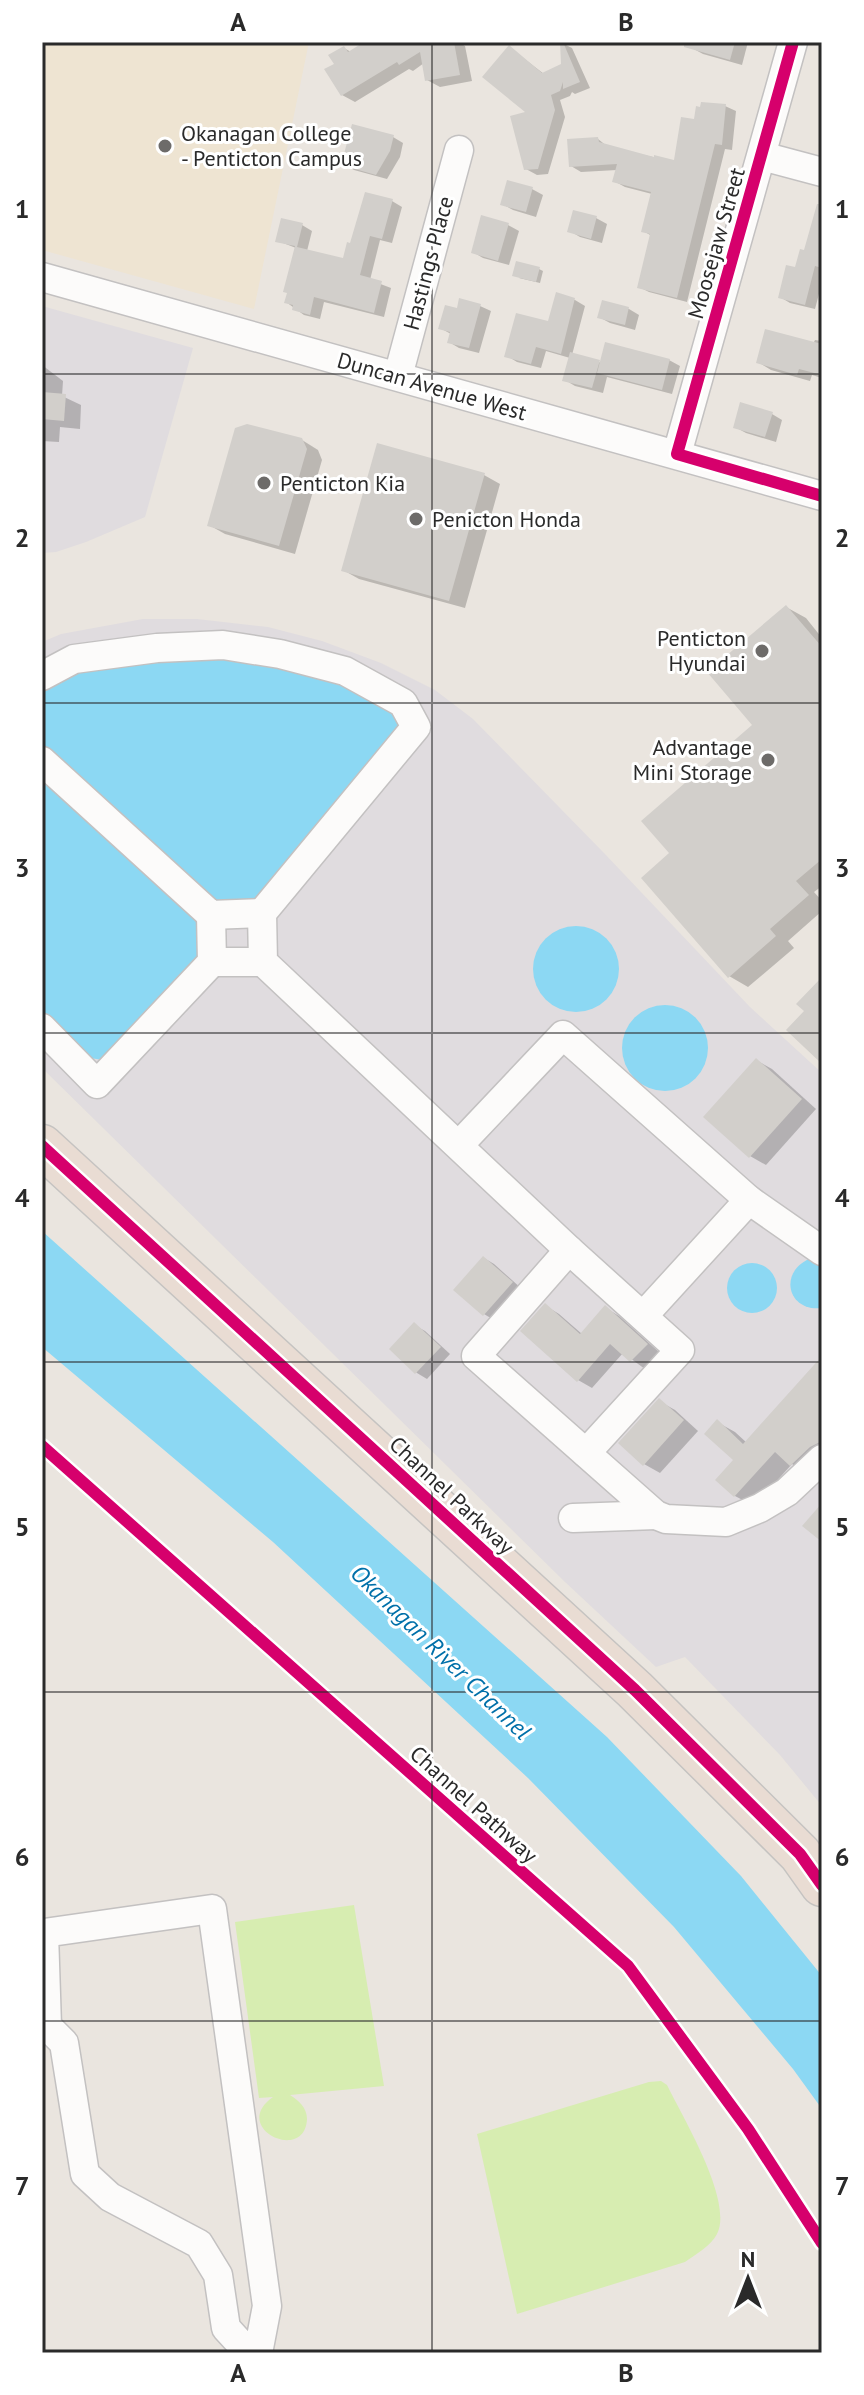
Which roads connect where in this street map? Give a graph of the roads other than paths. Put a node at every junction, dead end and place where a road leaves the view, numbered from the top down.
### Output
1 (793, 42) edge
2 (459, 150) dead end
3 (762, 156) junction
4 (822, 172) edge
5 (42, 277) edge
6 (398, 376) junction
7 (677, 454) junction
8 (822, 496) edge
9 (42, 676) edge
10 (42, 761) edge
11 (262, 913) junction
12 (211, 915) junction
13 (212, 962) junction
14 (263, 962) junction
15 (42, 1028) edge
16 (459, 1145) junction
17 (42, 1146) edge
18 (749, 1200) junction
19 (569, 1250) junction
20 (822, 1251) edge
21 (643, 1316) junction
22 (586, 1453) junction
23 (822, 1459) edge
24 (656, 1515) junction
25 (573, 1518) dead end
26 (822, 1885) edge
27 (249, 2353) edge
28 (258, 2353) edge

1 - 3 street, Moosejaw Street
2 - 6 street, Hastings Place
3 - 4 street
3 - 7 street, Moosejaw Street
5 - 6 street, Duncan Avenue West
6 - 7 street, Duncan Avenue West
7 - 8 street, Duncan Avenue West
9 - 11 street
10 - 12 street
11 - 12 street
11 - 14 street
12 - 13 street
13 - 14 street
13 - 15 street
14 - 16 street
16 - 18 street
16 - 19 street
17 - 26 highway, Channel Parkway
18 - 20 street
18 - 21 street
19 - 21 street
19 - 22 street
21 - 22 street
22 - 24 street
23 - 24 street
24 - 25 street
27 - 28 street

